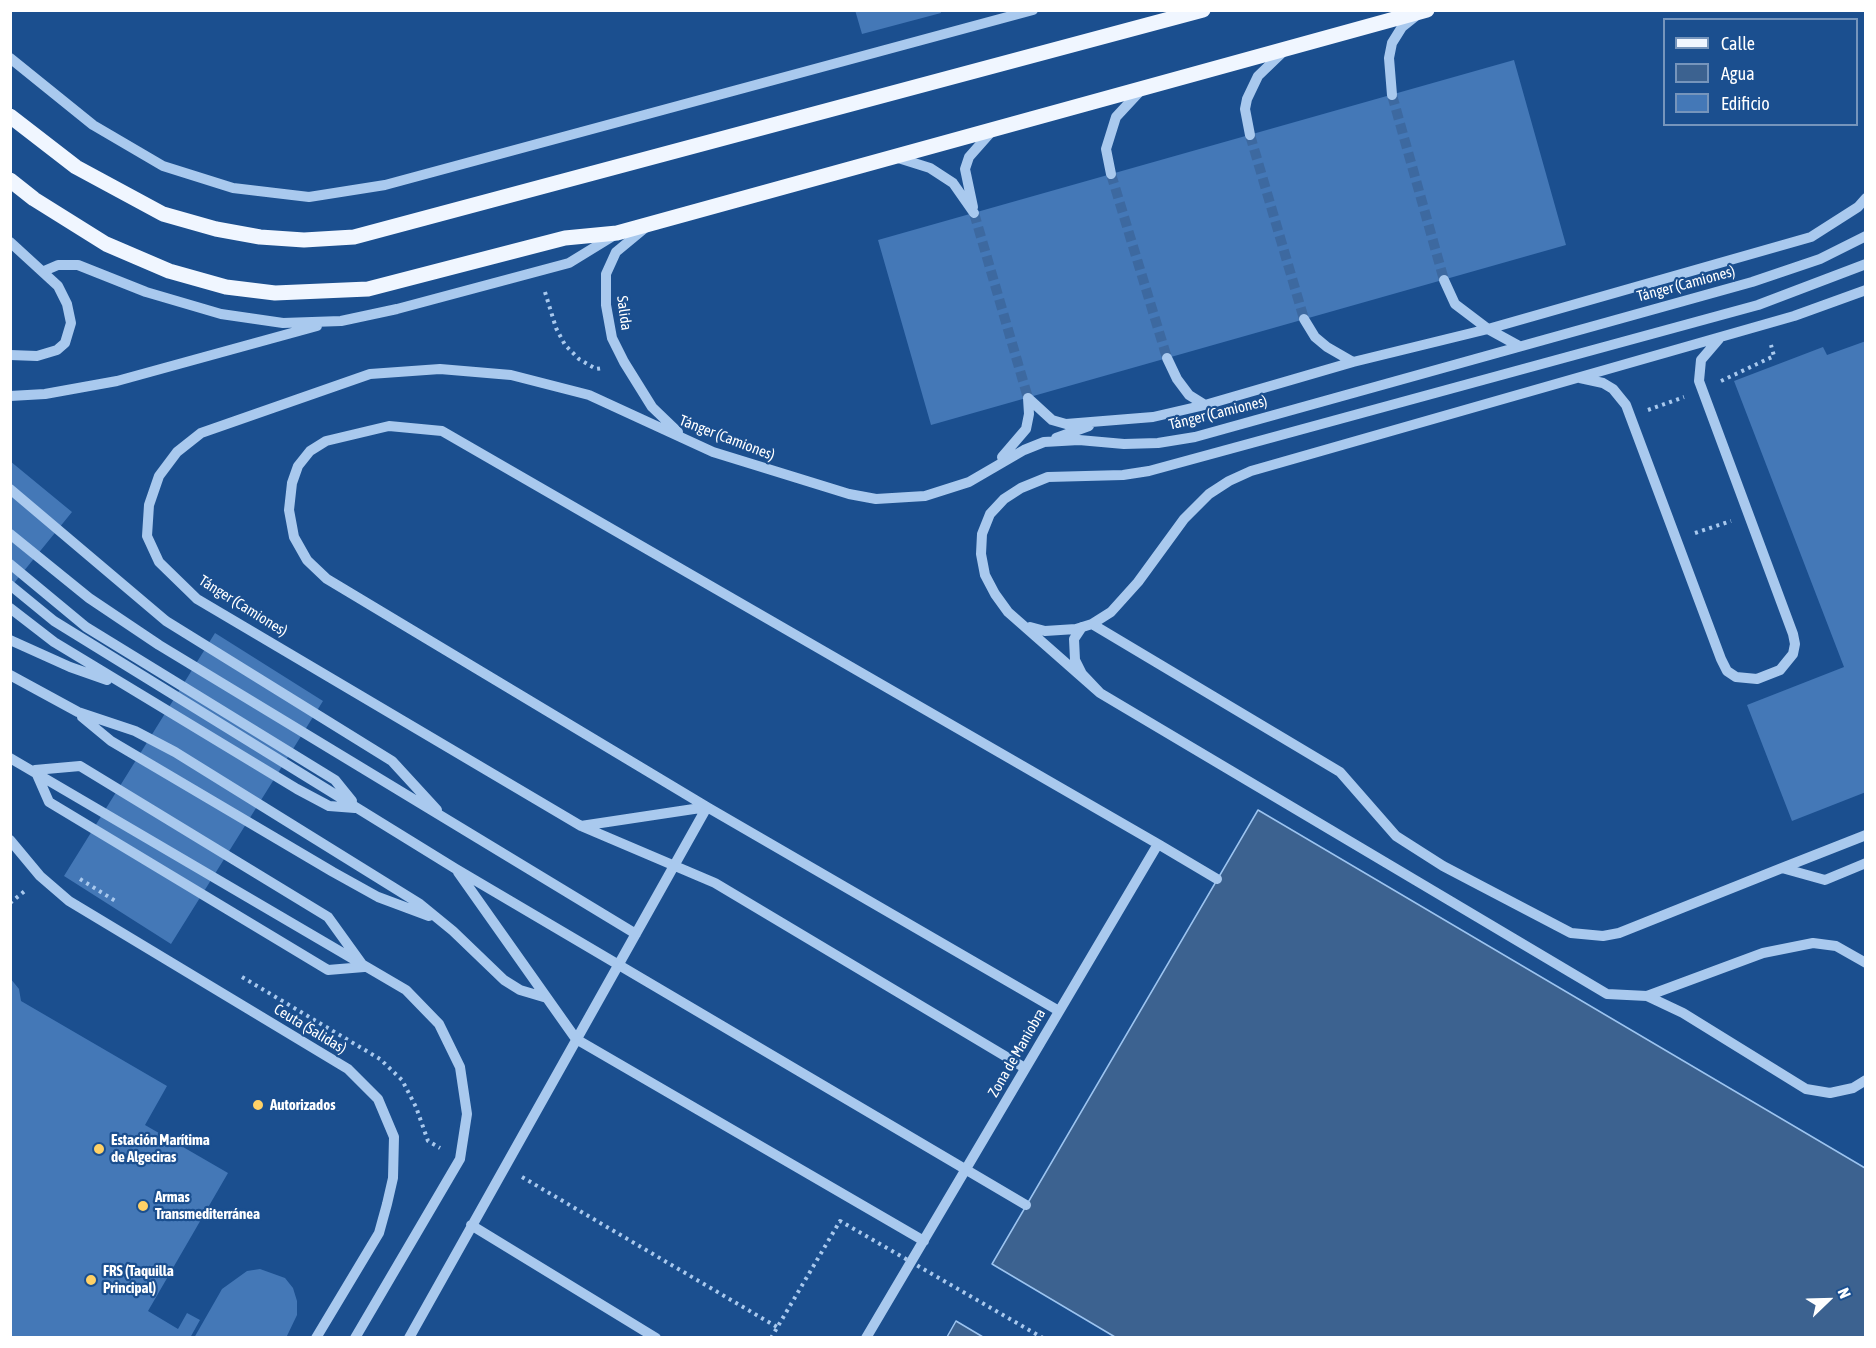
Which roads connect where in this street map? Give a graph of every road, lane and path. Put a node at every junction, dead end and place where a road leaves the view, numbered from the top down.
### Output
1 (1033, 10) edge
2 (1203, 10) edge
3 (1424, 11) edge
4 (1288, 48) junction
5 (10, 58) edge
6 (1142, 89) junction
7 (1392, 95) tunnel mouth
8 (10, 116) edge
9 (993, 130) junction
10 (1250, 135) tunnel mouth
11 (895, 156) junction
12 (1111, 174) tunnel mouth
13 (10, 180) edge
14 (1866, 198) edge
15 (651, 223) junction
16 (617, 233) junction
17 (1866, 236) edge
18 (10, 242) edge
19 (1866, 264) edge
20 (44, 271) junction
21 (1443, 280) tunnel mouth
22 (1866, 290) edge
23 (1304, 319) tunnel mouth
24 (341, 321) junction
25 (1488, 329) junction
26 (1728, 334) junction
27 (1519, 346) junction
28 (10, 355) edge
29 (1167, 358) tunnel mouth
30 (1353, 363) junction
31 (1574, 378) junction
32 (10, 396) edge
33 (1205, 405) junction
34 (1101, 422) junction
35 (684, 438) junction
36 (1044, 442) junction
37 (994, 465) junction
38 (10, 489) edge
39 (1748, 515) junction
40 (10, 534) edge
41 (1676, 540) junction
42 (10, 564) edge
43 (10, 585) edge
44 (10, 608) edge
45 (1027, 626) junction
46 (1087, 626) junction
47 (10, 640) edge
48 (10, 675) edge
49 (122, 685) junction
50 (1100, 693) junction
51 (78, 712) junction
52 (10, 758) edge
53 (34, 770) junction
54 (707, 807) junction
55 (358, 808) junction
56 (444, 818) junction
57 (581, 826) junction
58 (1862, 836) edge
59 (10, 840) edge
60 (1158, 844) junction
61 (1866, 863) edge
62 (674, 866) junction
63 (1782, 868) junction
64 (456, 869) junction
65 (1217, 879) dead end
66 (439, 919) junction
67 (636, 934) junction
68 (1866, 963) edge
69 (618, 964) junction
70 (364, 967) junction
71 (1647, 996) junction
72 (547, 998) junction
73 (1059, 1011) junction
74 (576, 1040) junction
75 (1025, 1068) junction
76 (1866, 1080) edge
77 (966, 1169) junction
78 (1026, 1205) dead end
79 (471, 1225) junction
80 (924, 1241) junction
81 (316, 1338) edge
82 (355, 1338) edge
83 (409, 1338) edge
84 (656, 1338) edge
85 (771, 1338) edge
86 (866, 1338) edge
87 (1042, 1338) edge

1 - 5 street
2 - 8 main road
3 - 4 main road
3 - 7 street
4 - 6 main road
4 - 10 street
6 - 9 main road
6 - 12 street
9 - 11 main road
9 - 11 street
11 - 15 main road
13 - 16 main road
14 - 25 street
15 - 16 main road
15 - 35 street, Salida
16 - 24 street
17 - 27 street, Tánger (Camiones)
18 - 20 street
19 - 45 street
20 - 24 street
20 - 28 street
21 - 25 street
22 - 26 street
23 - 30 street
24 - 32 street
25 - 27 street
25 - 30 street
26 - 31 street
26 - 39 street
27 - 36 street, Tánger (Camiones)
29 - 33 street
30 - 33 street
31 - 41 street
31 - 46 street
33 - 34 street
34 - 36 street
34 - 37 street
35 - 37 street, Tánger (Camiones)
35 - 57 street, Tánger (Camiones)
36 - 37 street, Tánger (Camiones)
38 - 56 street
39 - 41 path
39 - 41 street
40 - 56 street
42 - 55 street
43 - 55 street
44 - 49 street
45 - 46 street
45 - 50 street
46 - 50 street
46 - 63 street
47 - 49 street
48 - 51 street
49 - 55 street
50 - 71 street
51 - 66 street
51 - 66 street
52 - 53 street
53 - 70 street
53 - 70 street
53 - 70 street
54 - 57 street
54 - 60 street
54 - 62 street
54 - 73 street
55 - 64 street
56 - 67 street
57 - 62 street, Tánger (Camiones)
58 - 63 street
59 - 81 street, Ceuta (Salidas)
60 - 65 street
60 - 73 street, Zona de Maniobra
61 - 63 street
62 - 67 street
62 - 75 street, Tánger (Camiones)
64 - 69 street
64 - 72 street
66 - 72 street
67 - 69 street
68 - 71 street
69 - 74 street
69 - 77 street
70 - 82 street
71 - 76 street
72 - 74 street
73 - 75 street, Zona de Maniobra
74 - 79 street
74 - 80 street
75 - 77 street, Zona de Maniobra
77 - 78 street
77 - 80 street, Zona de Maniobra
79 - 83 street
79 - 84 street
80 - 86 street, Zona de Maniobra
85 - 87 path, bridge

